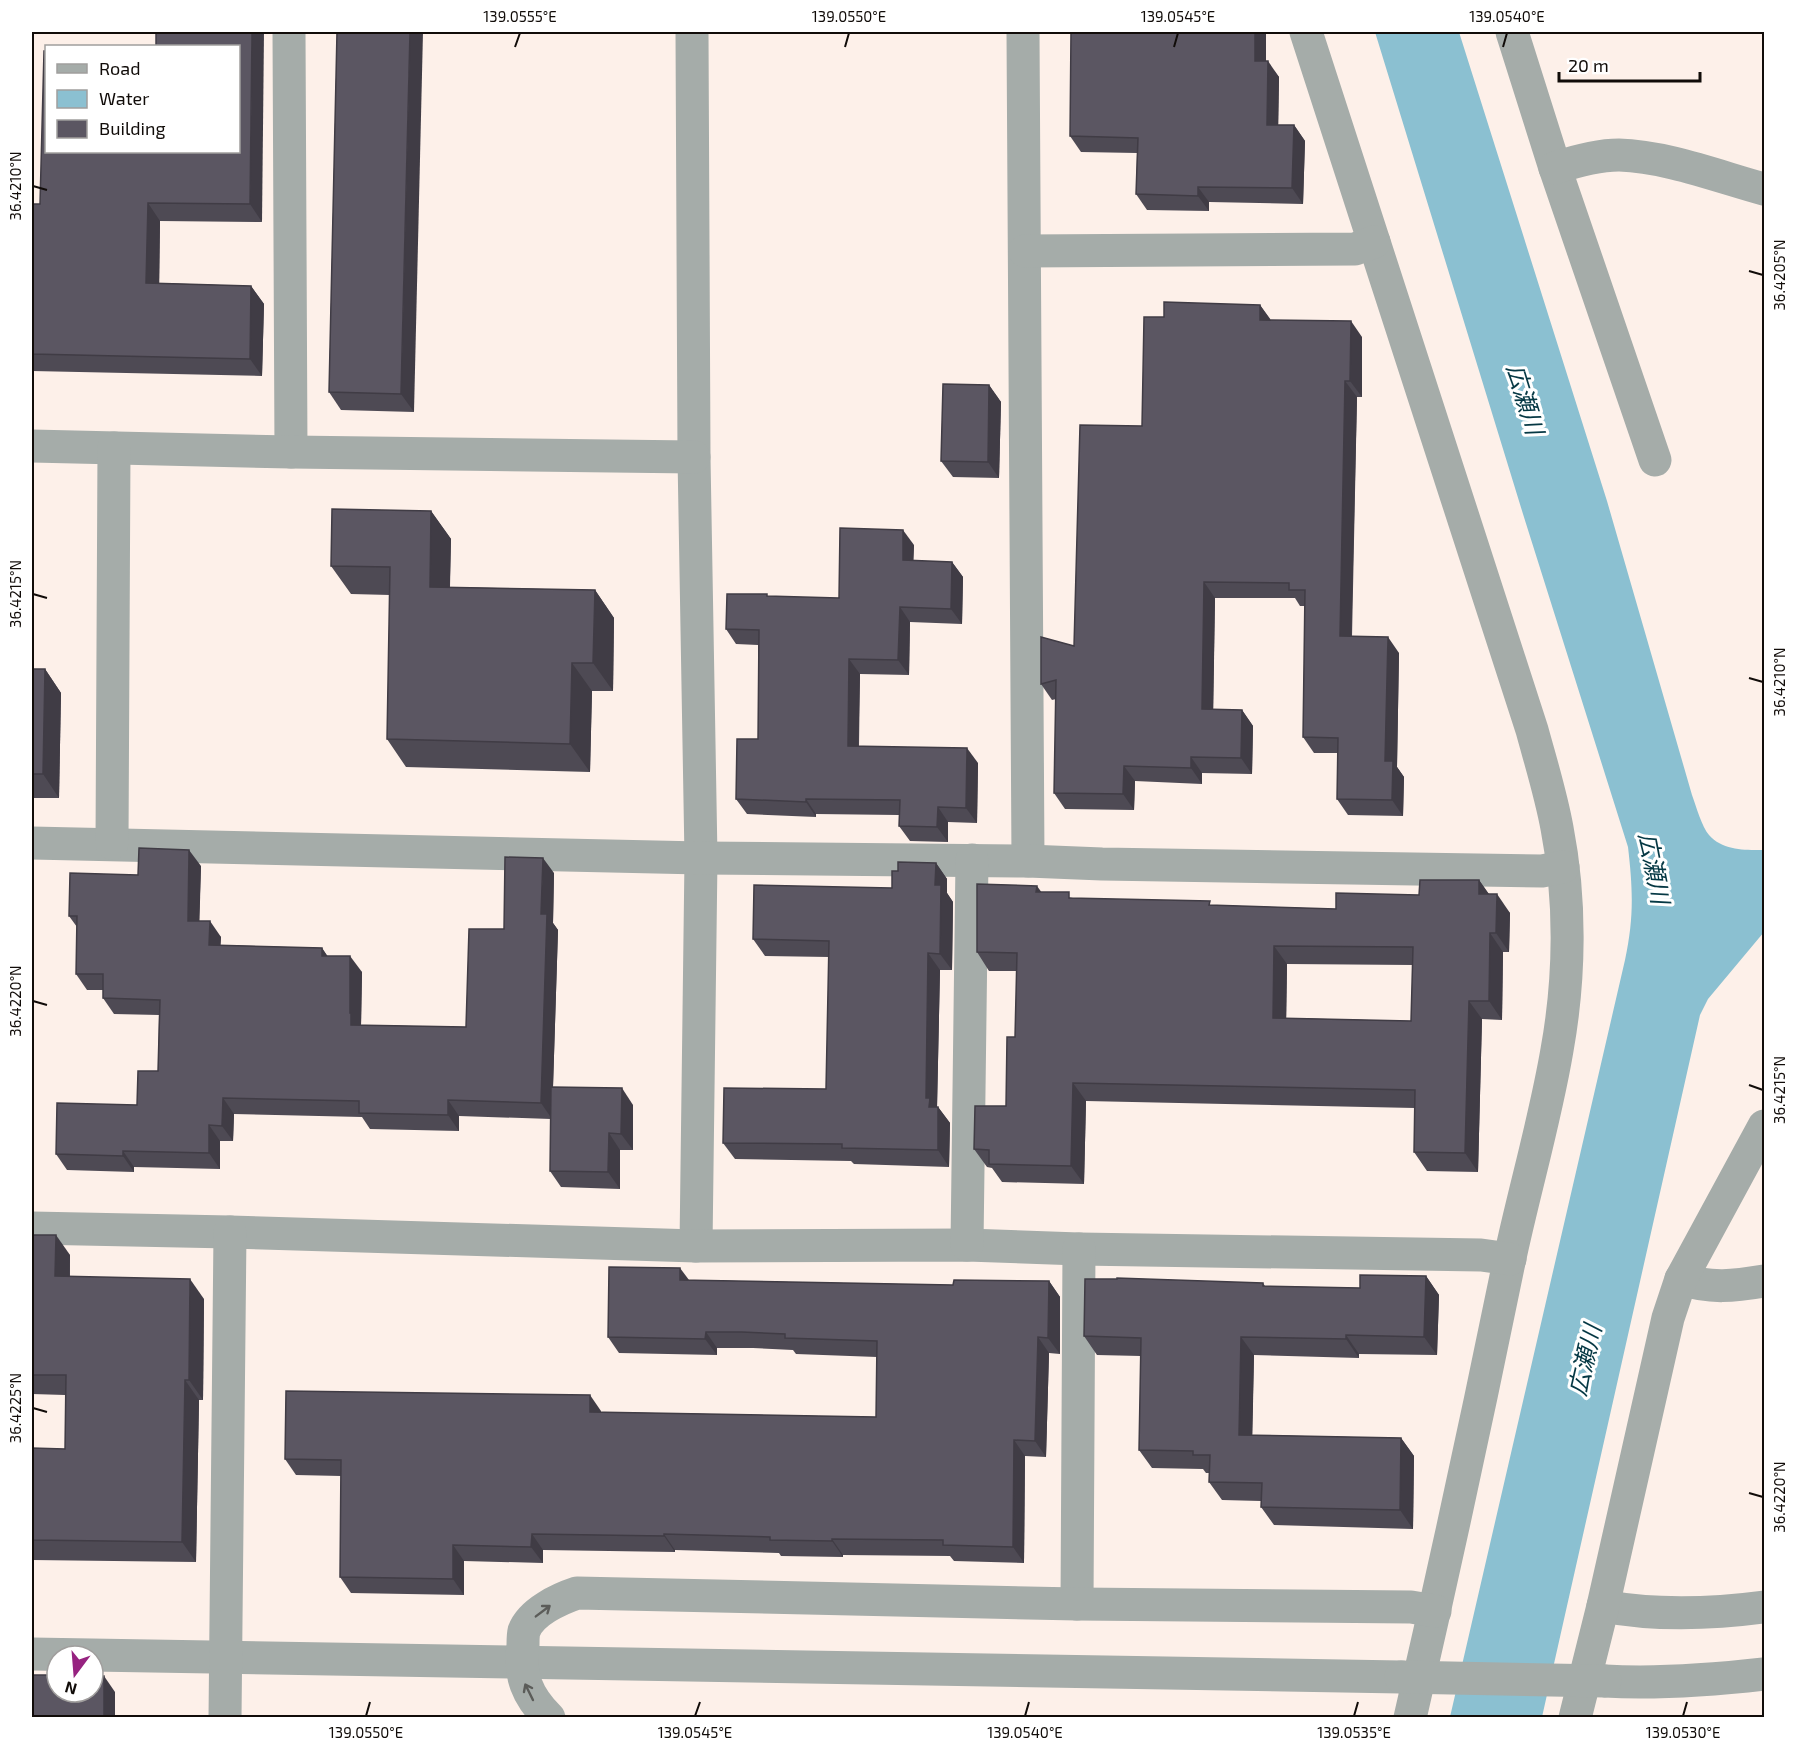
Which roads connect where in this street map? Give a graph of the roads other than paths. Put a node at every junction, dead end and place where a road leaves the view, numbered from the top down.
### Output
1 (290, 32) edge
2 (692, 32) edge
3 (1023, 32) edge
4 (1306, 32) edge
5 (1512, 32) edge
6 (1556, 168) junction
7 (1764, 189) edge
8 (1374, 242) junction
9 (1025, 251) junction
10 (32, 446) edge
11 (114, 448) junction
12 (291, 453) junction
13 (694, 457) junction
14 (1655, 460) dead end
15 (32, 843) edge
16 (112, 843) junction
17 (701, 858) junction
18 (972, 860) junction
19 (1028, 861) junction
20 (1563, 867) junction
21 (1764, 1126) edge
22 (32, 1228) edge
23 (230, 1232) junction
24 (967, 1245) junction
25 (696, 1246) junction
26 (1079, 1249) junction
27 (1510, 1259) junction
28 (1682, 1279) junction
29 (1764, 1281) edge
30 (1077, 1604) junction
31 (1603, 1606) junction
32 (1764, 1607) edge
33 (1435, 1611) junction
34 (32, 1654) edge
35 (226, 1658) junction
36 (521, 1661) junction
37 (1764, 1674) edge
38 (225, 1718) edge
39 (549, 1718) edge
40 (1410, 1718) edge
41 (1575, 1718) edge

1 - 12 street
2 - 13 street
3 - 9 street
4 - 8 street
5 - 6 street
6 - 7 street
6 - 14 street
8 - 9 street
8 - 20 street
9 - 19 street
10 - 11 street
11 - 12 street
11 - 16 street
12 - 13 street
13 - 17 street
15 - 16 street
16 - 17 street
17 - 18 street
17 - 25 street
18 - 19 street
18 - 24 street
19 - 20 street
20 - 27 street
21 - 28 street
22 - 23 street
23 - 25 street
23 - 35 street
24 - 25 street
24 - 26 street
26 - 27 street
26 - 30 street
27 - 33 street
28 - 29 street
28 - 31 street
30 - 33 street
36 -> 30 street
31 - 32 street
31 - 41 street
33 - 40 street
34 - 35 street
35 - 36 street
35 - 38 street
36 - 37 street, bridge
39 -> 36 street

